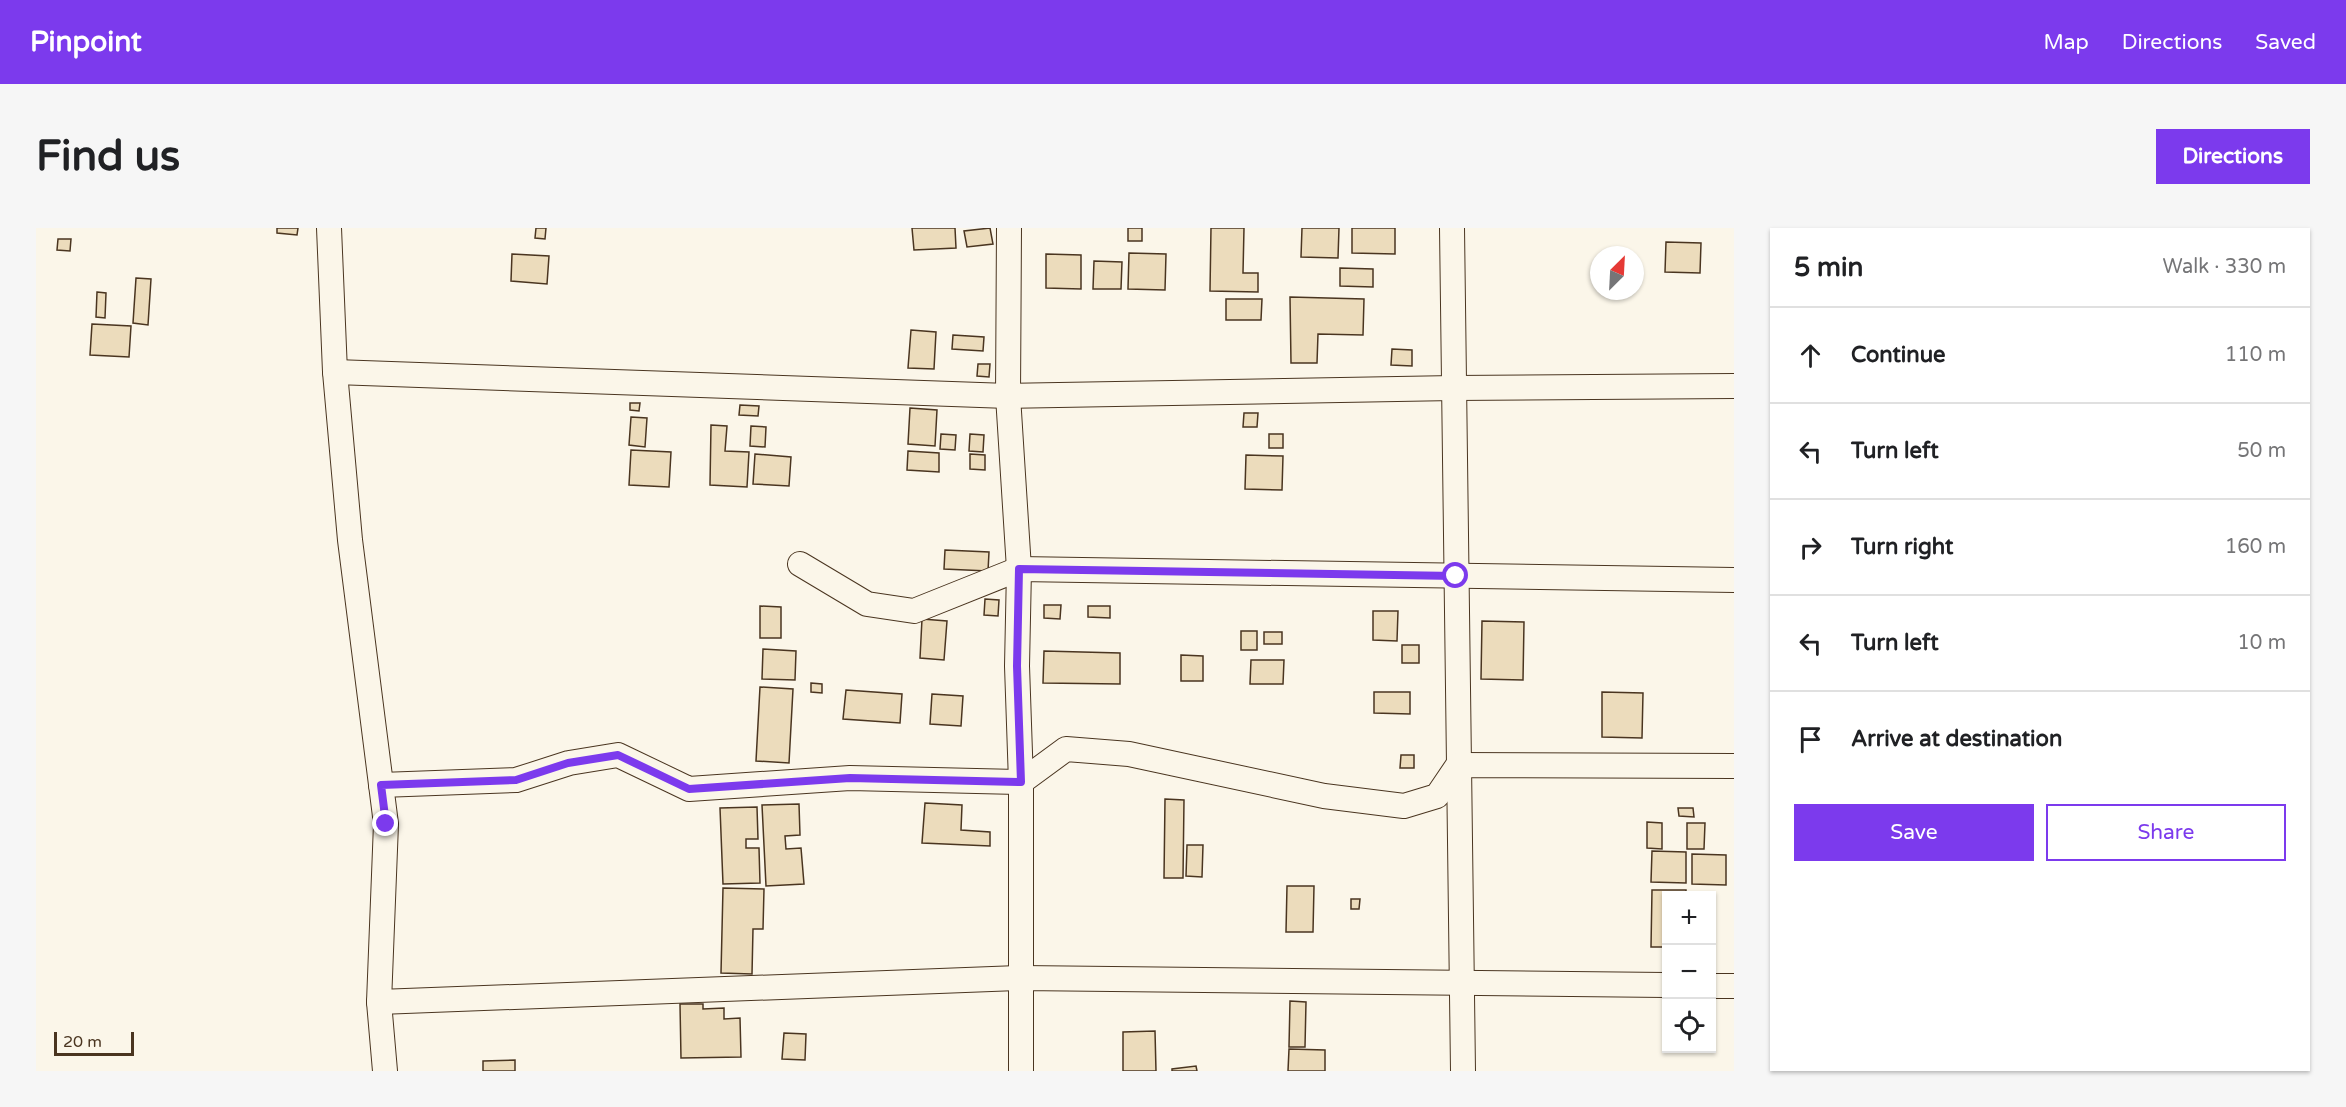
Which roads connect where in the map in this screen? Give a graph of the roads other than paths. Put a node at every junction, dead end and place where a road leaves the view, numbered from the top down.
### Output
1 (329, 228) edge
2 (1009, 228) edge
3 (1452, 228) edge
4 (335, 372) junction
5 (1734, 386) edge
6 (1454, 388) junction
7 (1008, 396) junction
8 (800, 564) dead end
9 (1019, 569) junction
10 (1456, 576) junction
11 (1734, 580) edge
12 (1458, 765) junction
13 (1734, 766) edge
14 (1021, 782) junction
15 (381, 785) junction
16 (1021, 978) junction
17 (1461, 982) junction
18 (1662, 985) edge
19 (1716, 986) edge
20 (1734, 986) edge
21 (379, 1002) junction
22 (385, 1071) edge
23 (1021, 1071) edge
24 (1462, 1071) edge

1 - 4 street
2 - 7 street
3 - 6 street
4 - 7 street
4 - 15 street
5 - 6 street
6 - 7 street
6 - 10 street
7 - 9 street
8 - 9 street
9 - 10 street
9 - 14 street
10 - 11 street
10 - 12 street
12 - 13 street
12 - 14 street
12 - 17 street
14 - 15 street
14 - 16 street
15 - 21 street
16 - 17 street
16 - 21 street
16 - 23 street
17 - 18 street
17 - 24 street
19 - 20 street
21 - 22 street

